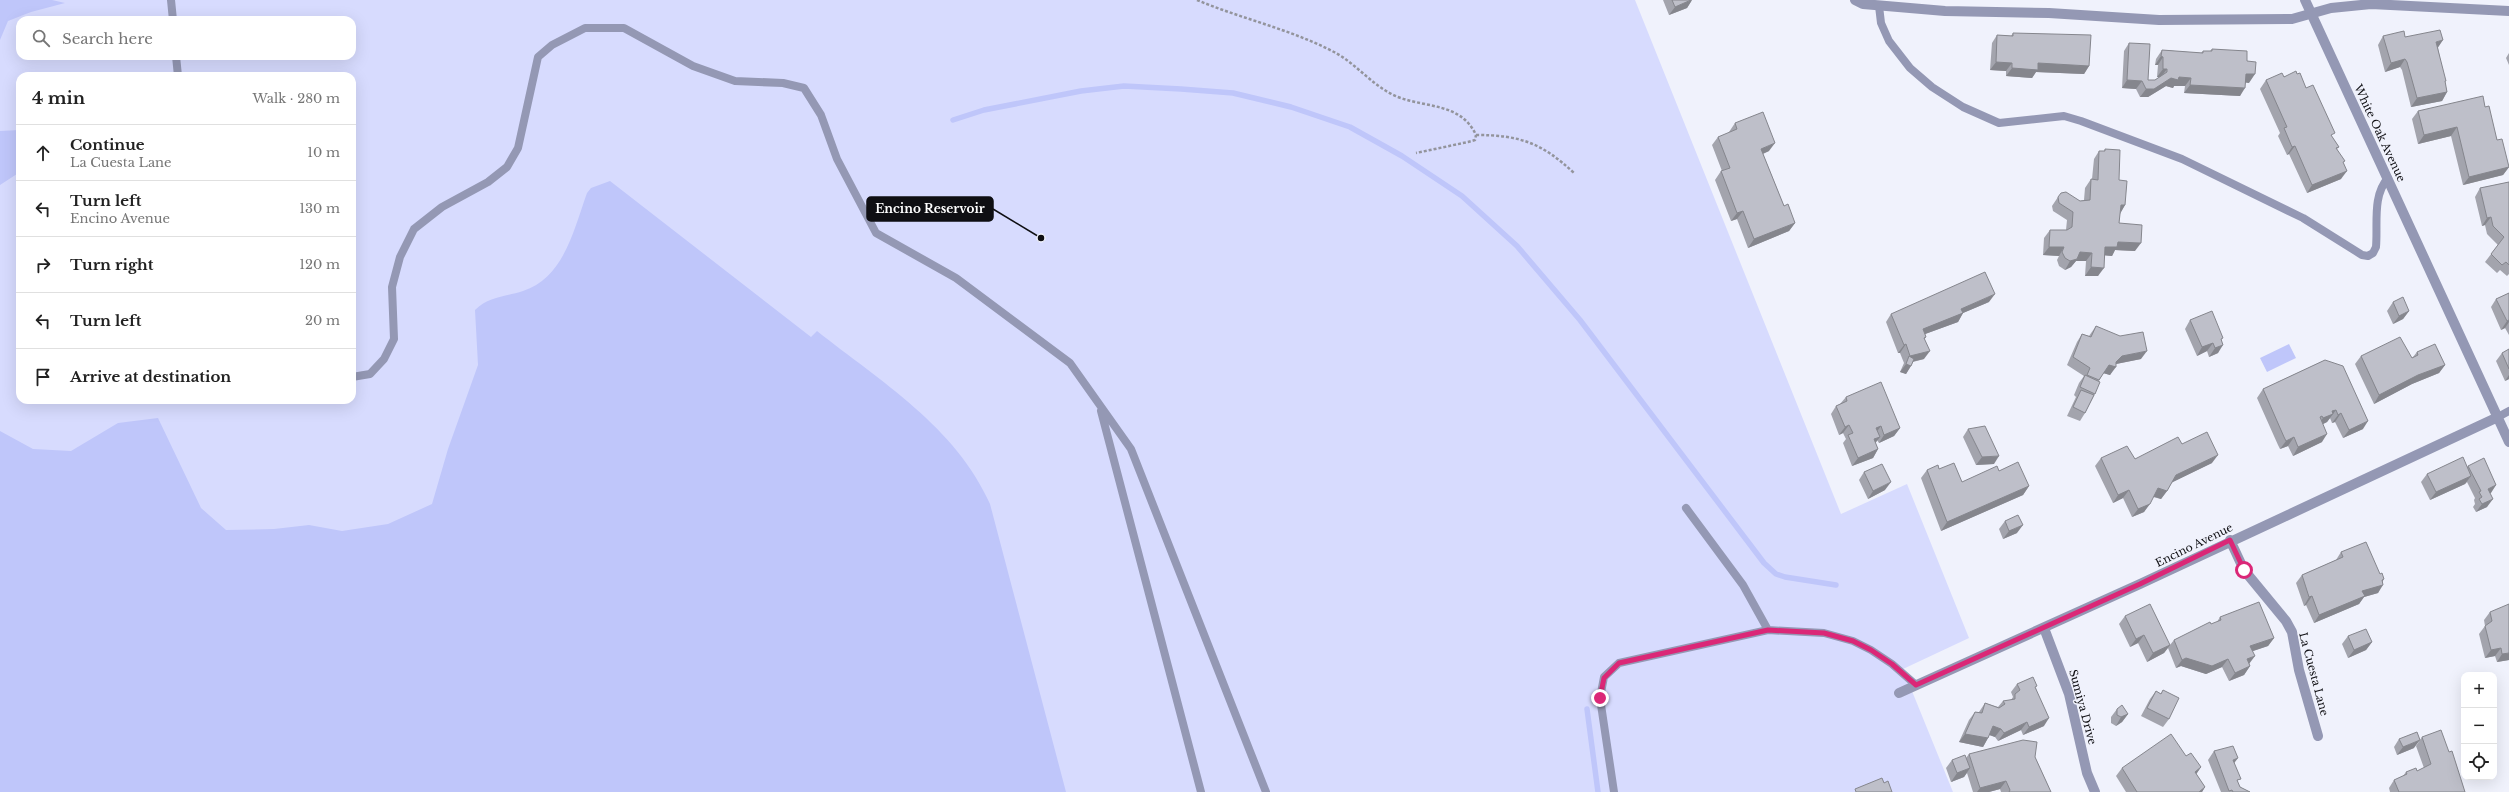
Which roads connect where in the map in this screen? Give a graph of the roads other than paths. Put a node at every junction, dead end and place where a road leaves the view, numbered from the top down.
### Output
1 (171, 0) edge
2 (1855, 0) edge
3 (2305, 0) edge
4 (1879, 6) junction
5 (2509, 11) edge
6 (2312, 14) junction
7 (173, 16) edge
8 (176, 60) edge
9 (178, 72) edge
10 (2388, 178) junction
11 (356, 376) edge
12 (1100, 404) junction
13 (2509, 411) edge
14 (2498, 417) junction
15 (2509, 442) edge
16 (1686, 508) dead end
17 (2230, 540) junction
18 (2044, 628) junction
19 (1768, 630) junction
20 (1916, 685) junction
21 (1899, 693) dead end
22 (2318, 736) dead end
23 (1201, 792) edge
24 (1266, 792) edge
25 (1614, 792) edge
26 (2095, 792) edge

1 - 7 lane
2 - 4 street
3 - 6 street, White Oak Avenue
4 - 6 street
4 - 10 lane
5 - 6 street
6 - 10 street, White Oak Avenue
8 - 9 lane
10 - 14 street, White Oak Avenue
11 - 12 lane
12 - 23 lane
12 - 24 lane
13 - 14 lane
14 - 15 street, White Oak Avenue
14 - 17 street, Encino Avenue
16 - 19 lane
17 - 18 street, Encino Avenue
17 - 22 street, La Cuesta Lane
18 - 20 street, Encino Avenue
18 - 26 street, Sumiya Drive
19 - 20 lane
19 - 25 lane
20 - 21 street, Encino Avenue

